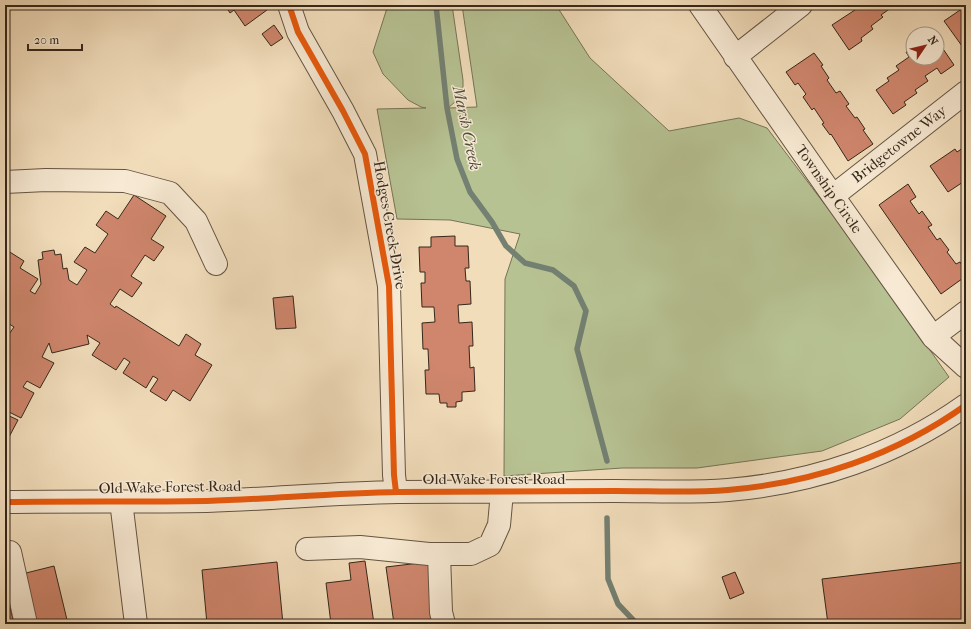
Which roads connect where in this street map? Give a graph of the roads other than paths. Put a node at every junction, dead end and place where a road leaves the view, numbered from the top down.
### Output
1 (289, 5) edge
2 (700, 5) edge
3 (801, 5) edge
4 (735, 56) junction
5 (966, 92) edge
6 (5, 182) edge
7 (833, 196) junction
8 (216, 264) dead end
9 (966, 312) edge
10 (933, 337) junction
11 (966, 367) edge
12 (966, 406) edge
13 (396, 492) junction
14 (502, 492) junction
15 (121, 501) junction
16 (5, 502) edge
17 (307, 549) dead end
18 (5, 552) edge
19 (438, 554) junction
20 (26, 624) edge
21 (136, 624) edge
22 (444, 624) edge

1 - 13 street, Hodges Creek Drive
2 - 4 street, Township Circle
3 - 4 street
4 - 7 street, Township Circle
5 - 7 street, Bridgetowne Way
6 - 8 street
7 - 10 street, Township Circle
9 - 10 street
10 - 11 street, Township Circle
12 - 14 street, Old Wake Forest Road
13 - 14 street, Old Wake Forest Road
13 - 15 street, Old Wake Forest Road
14 - 19 street
15 - 16 street, Old Wake Forest Road
15 - 21 street
17 - 19 street
18 - 20 street
19 - 22 street

